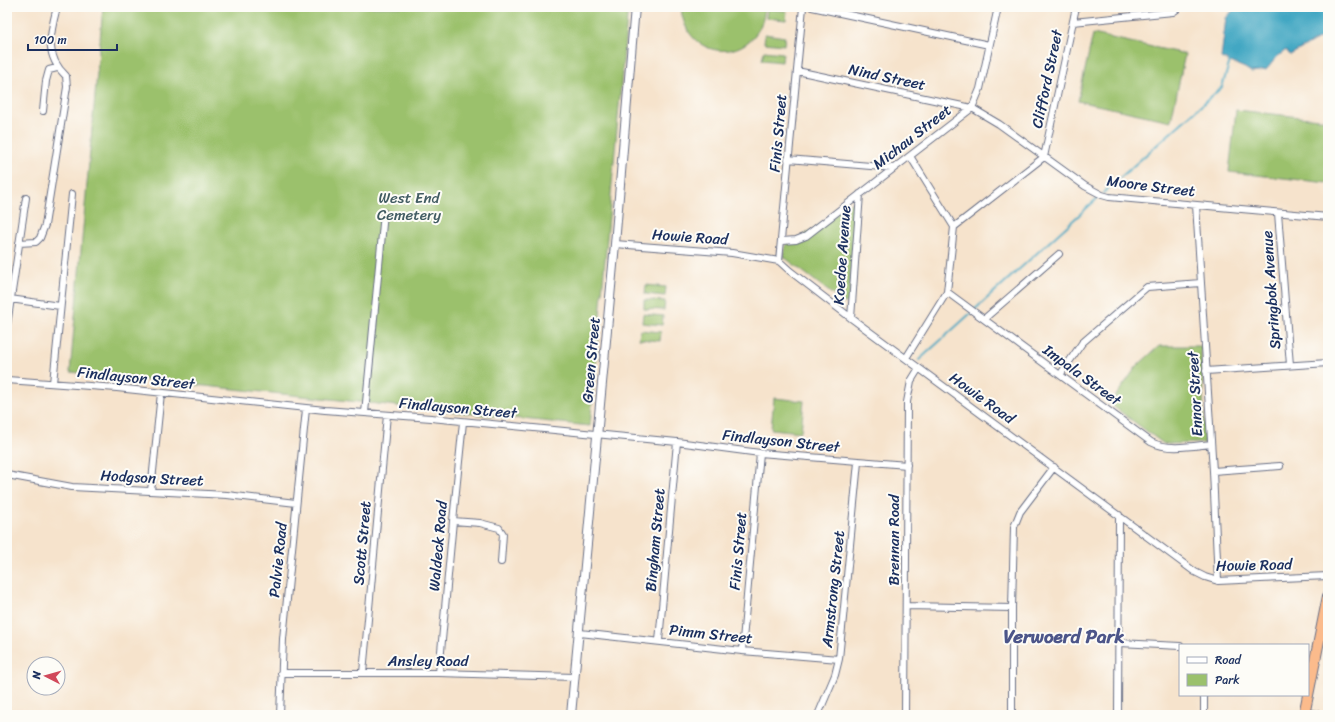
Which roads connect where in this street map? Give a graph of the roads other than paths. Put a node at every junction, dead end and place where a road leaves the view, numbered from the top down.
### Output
1 (57, 7) edge
2 (635, 7) edge
3 (803, 7) edge
4 (812, 7) edge
5 (998, 7) edge
6 (1076, 7) edge
7 (1180, 7) edge
8 (1073, 22) junction
9 (990, 45) junction
10 (58, 68) junction
11 (797, 71) junction
12 (972, 108) junction
13 (43, 111) dead end
14 (910, 156) junction
15 (1044, 157) junction
16 (788, 159) junction
17 (894, 168) junction
18 (72, 194) dead end
19 (860, 194) junction
20 (26, 198) dead end
21 (1196, 205) junction
22 (384, 213) dead end
23 (1278, 213) junction
24 (1328, 217) edge
25 (954, 227) junction
26 (782, 241) junction
27 (20, 243) junction
28 (616, 244) junction
29 (1059, 254) dead end
30 (779, 261) junction
31 (1201, 283) junction
32 (947, 292) junction
33 (10, 299) junction
34 (60, 306) junction
35 (851, 318) junction
36 (984, 318) junction
37 (7, 325) edge
38 (906, 358) junction
39 (1328, 363) edge
40 (1290, 365) junction
41 (919, 368) junction
42 (1206, 371) junction
43 (1060, 375) junction
44 (7, 380) edge
45 (53, 383) junction
46 (161, 393) junction
47 (306, 408) junction
48 (365, 413) junction
49 (387, 415) junction
50 (463, 422) junction
51 (598, 434) junction
52 (677, 442) junction
53 (1211, 444) junction
54 (760, 453) junction
55 (858, 462) junction
56 (907, 465) junction
57 (1280, 466) dead end
58 (1054, 467) junction
59 (1213, 471) junction
60 (7, 475) edge
61 (152, 491) junction
62 (296, 503) junction
63 (1119, 515) junction
64 (453, 521) junction
65 (501, 562) dead end
66 (1328, 576) edge
67 (1218, 581) junction
68 (1328, 596) edge
69 (906, 606) junction
70 (1012, 608) junction
71 (580, 633) junction
72 (660, 641) junction
73 (1119, 643) junction
74 (1179, 646) edge
75 (742, 651) junction
76 (839, 660) junction
77 (281, 673) junction
78 (363, 673) junction
79 (439, 673) junction
80 (575, 677) junction
81 (1309, 693) edge
82 (1204, 696) edge
83 (1308, 696) edge
84 (1305, 713) edge
85 (280, 715) edge
86 (571, 715) edge
87 (818, 715) edge
88 (905, 715) edge
89 (1012, 715) edge
90 (1118, 715) edge
91 (1204, 715) edge
92 (1322, 715) edge

1 - 10 street
2 - 28 street, Green Street
3 - 11 street, Finis Street
4 - 9 street
5 - 9 street, Michau Street
6 - 8 street, Clifford Street
7 - 8 street
8 - 15 street, Clifford Street
9 - 12 street, Michau Street
10 - 13 street
10 - 27 street
11 - 12 street, Nind Street
11 - 16 street, Finis Street
12 - 14 street, Michau Street
12 - 15 street, Moore Street
14 - 17 street, Michau Street
14 - 25 street
15 - 21 street, Moore Street
15 - 25 street
16 - 17 street
16 - 26 street, Finis Street
17 - 19 street, Michau Street
18 - 34 street
19 - 26 street, Michau Street
19 - 35 street, Koedoe Avenue
20 - 27 street
21 - 23 street, Moore Street
21 - 31 street, Ennor Street
22 - 48 street
23 - 24 street, Moore Street
23 - 40 street, Springbok Avenue
25 - 32 street
26 - 30 street, Finis Street
27 - 33 street
28 - 30 street, Howie Road
28 - 51 street, Green Street
29 - 36 street
30 - 35 street, Howie Road
31 - 42 street, Ennor Street
31 - 43 street
32 - 36 street, Impala Street
32 - 38 street
33 - 34 street
33 - 37 street
34 - 45 street
35 - 38 street, Howie Road
36 - 43 street, Impala Street
38 - 41 street, Howie Road
39 - 40 street
40 - 42 street
41 - 56 street, Brennan Road
41 - 58 street, Howie Road
42 - 53 street, Ennor Street
43 - 53 street, Impala Street
44 - 45 street, Findlayson Street
45 - 46 street, Findlayson Street
46 - 47 street, Findlayson Street
46 - 61 street
47 - 48 street, Findlayson Street
47 - 62 street, Palvie Road
48 - 49 street, Findlayson Street
49 - 50 street, Findlayson Street
49 - 78 street, Scott Street
50 - 51 street, Findlayson Street
50 - 64 street, Waldeck Road
51 - 52 street, Findlayson Street
51 - 71 street, Green Street
52 - 54 street, Findlayson Street
52 - 72 street, Bingham Street
53 - 59 street, Ennor Street
54 - 55 street, Findlayson Street
54 - 75 street, Finis Street
55 - 56 street, Findlayson Street
55 - 76 street, Armstrong Street
56 - 69 street, Brennan Road
57 - 59 street
58 - 63 street, Howie Road
58 - 70 street
59 - 67 street, Ennor Street
60 - 61 street, Hodgson Street
61 - 62 street, Hodgson Street
62 - 77 street, Palvie Road
63 - 67 street, Howie Road
63 - 73 street
64 - 65 street
64 - 79 street, Waldeck Road
66 - 67 street, Howie Road
68 - 81 highway
69 - 70 street
69 - 88 street, Brennan Road
70 - 89 street
71 - 72 street, Pimm Street
71 - 80 street, Green Street
72 - 75 street, Pimm Street
73 - 74 street
73 - 90 street
75 - 76 street, Pimm Street
76 - 87 street, Armstrong Street
77 - 78 street, Ansley Road
77 - 85 street, Palvie Road
78 - 79 street, Ansley Road
79 - 80 street, Ansley Road
80 - 86 street, Green Street
82 - 91 street
83 - 84 highway
84 - 92 street

